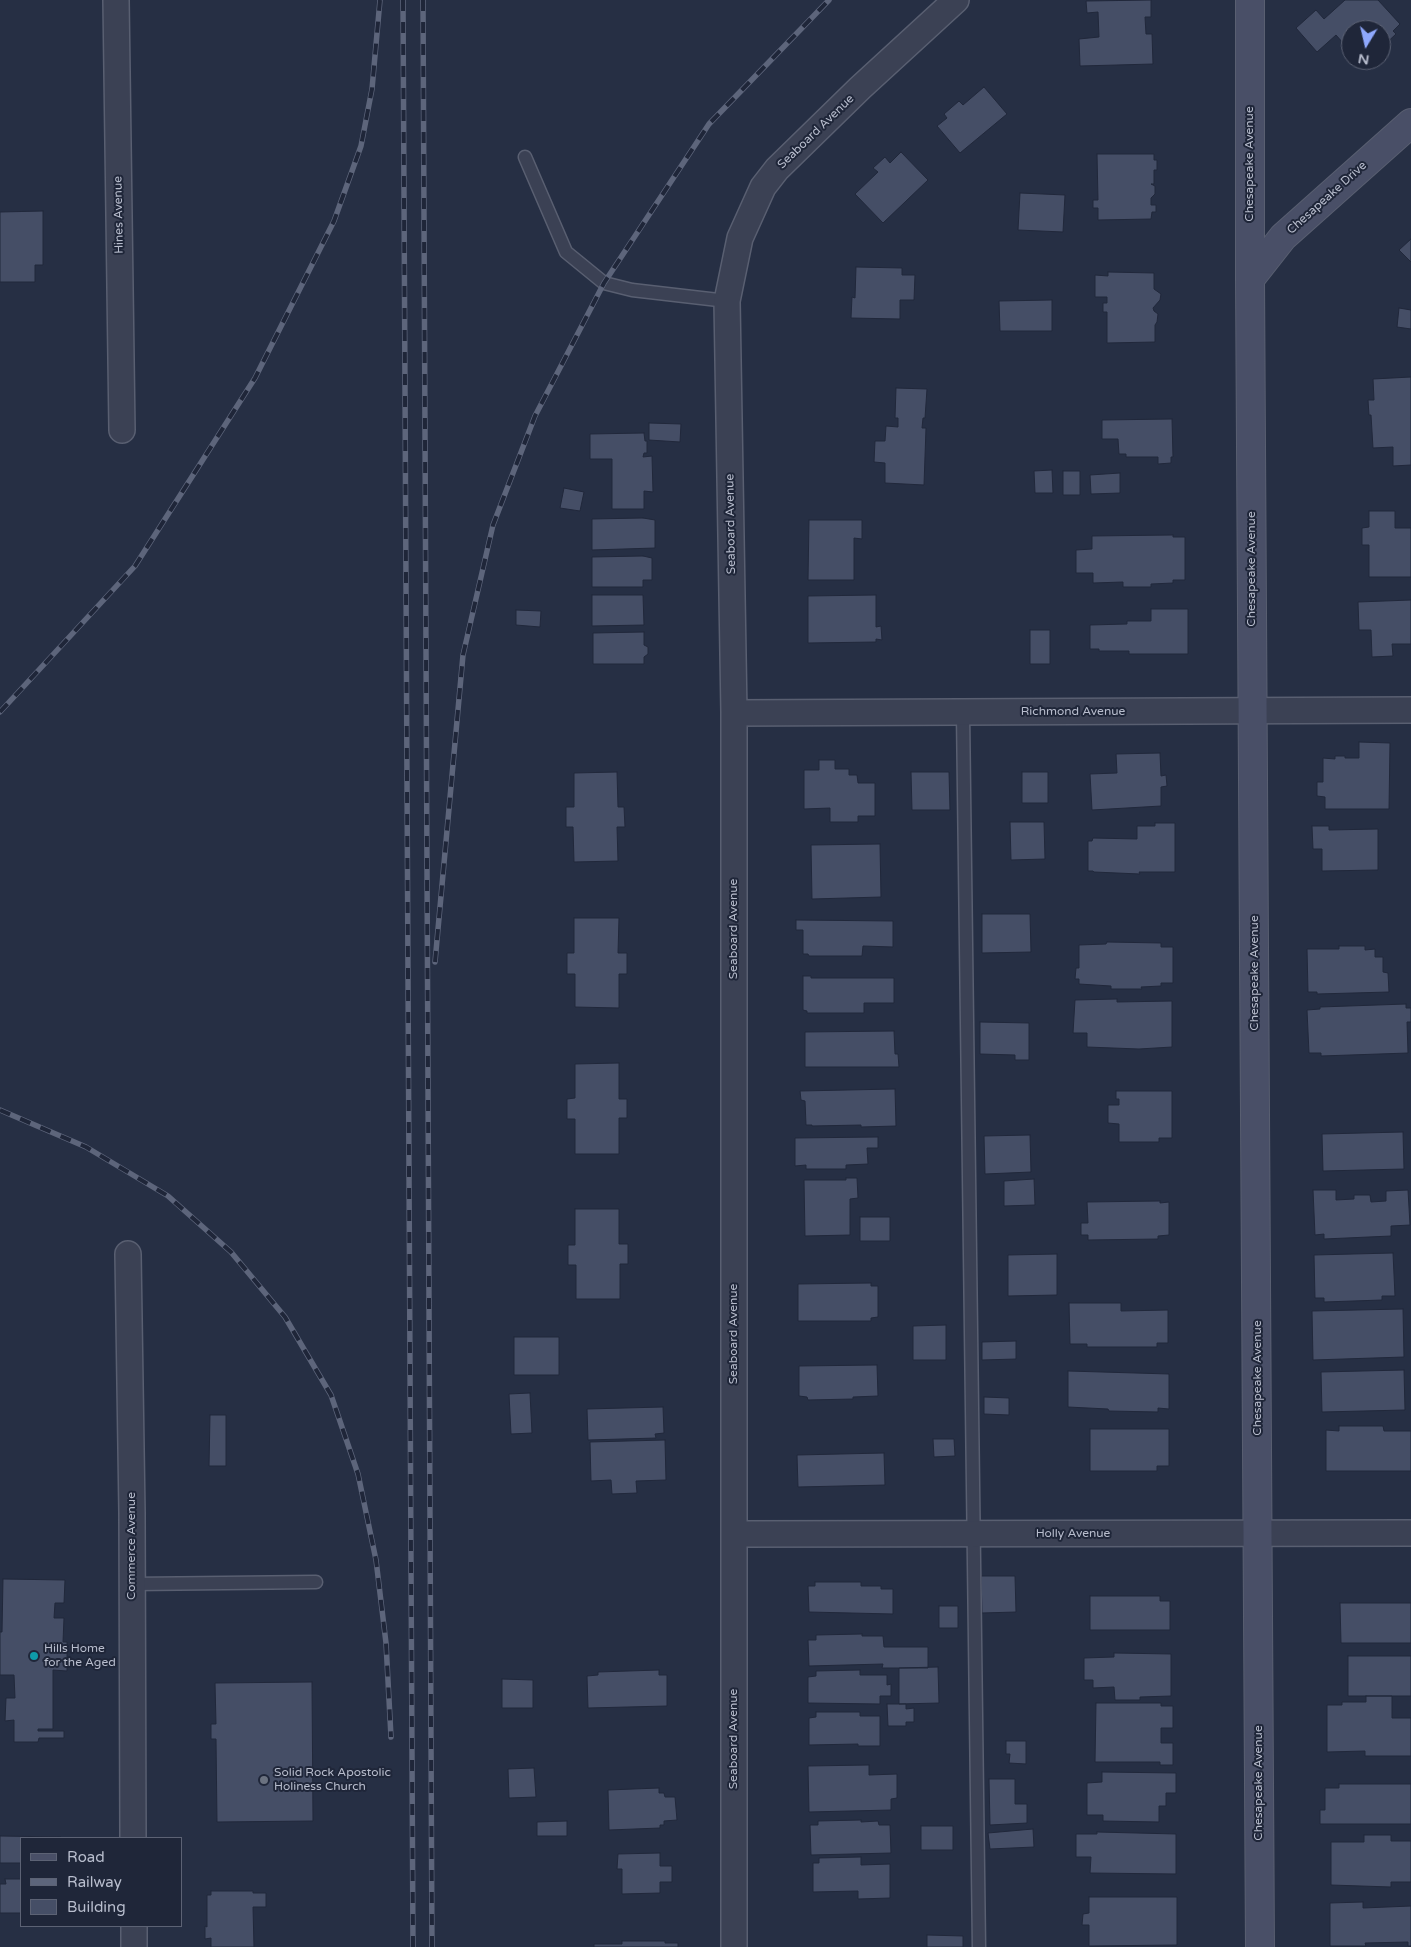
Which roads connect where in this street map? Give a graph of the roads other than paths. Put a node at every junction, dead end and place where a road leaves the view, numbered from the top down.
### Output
1 (116, 0) edge
2 (956, 0) edge
3 (1250, 0) edge
4 (1411, 123) edge
5 (525, 157) dead end
6 (1250, 279) junction
7 (727, 301) junction
8 (122, 430) dead end
9 (1411, 710) edge
10 (1253, 712) junction
11 (963, 713) junction
12 (734, 714) junction
13 (128, 1254) dead end
14 (1258, 1533) junction
15 (734, 1534) junction
16 (974, 1534) junction
17 (1411, 1534) edge
18 (316, 1582) dead end
19 (133, 1584) junction
20 (133, 1837) edge
21 (134, 1927) edge
22 (134, 1947) edge
23 (734, 1947) edge
24 (979, 1947) edge
25 (1260, 1947) edge

1 - 8 street, Hines Avenue
2 - 7 street, Seaboard Avenue
3 - 6 street, Chesapeake Avenue
4 - 6 street, Chesapeake Drive
5 - 7 lane
6 - 10 street, Chesapeake Avenue
7 - 12 street, Seaboard Avenue
9 - 10 street, Richmond Avenue
10 - 11 street, Richmond Avenue
10 - 14 street, Chesapeake Avenue
11 - 12 street, Richmond Avenue
11 - 16 lane
12 - 15 street, Seaboard Avenue
13 - 19 street, Commerce Avenue
14 - 16 street, Holly Avenue
14 - 17 street, Holly Avenue
14 - 25 street, Chesapeake Avenue
15 - 16 street, Holly Avenue
15 - 23 street, Seaboard Avenue
16 - 24 lane
18 - 19 lane
19 - 20 street, Commerce Avenue
21 - 22 street

